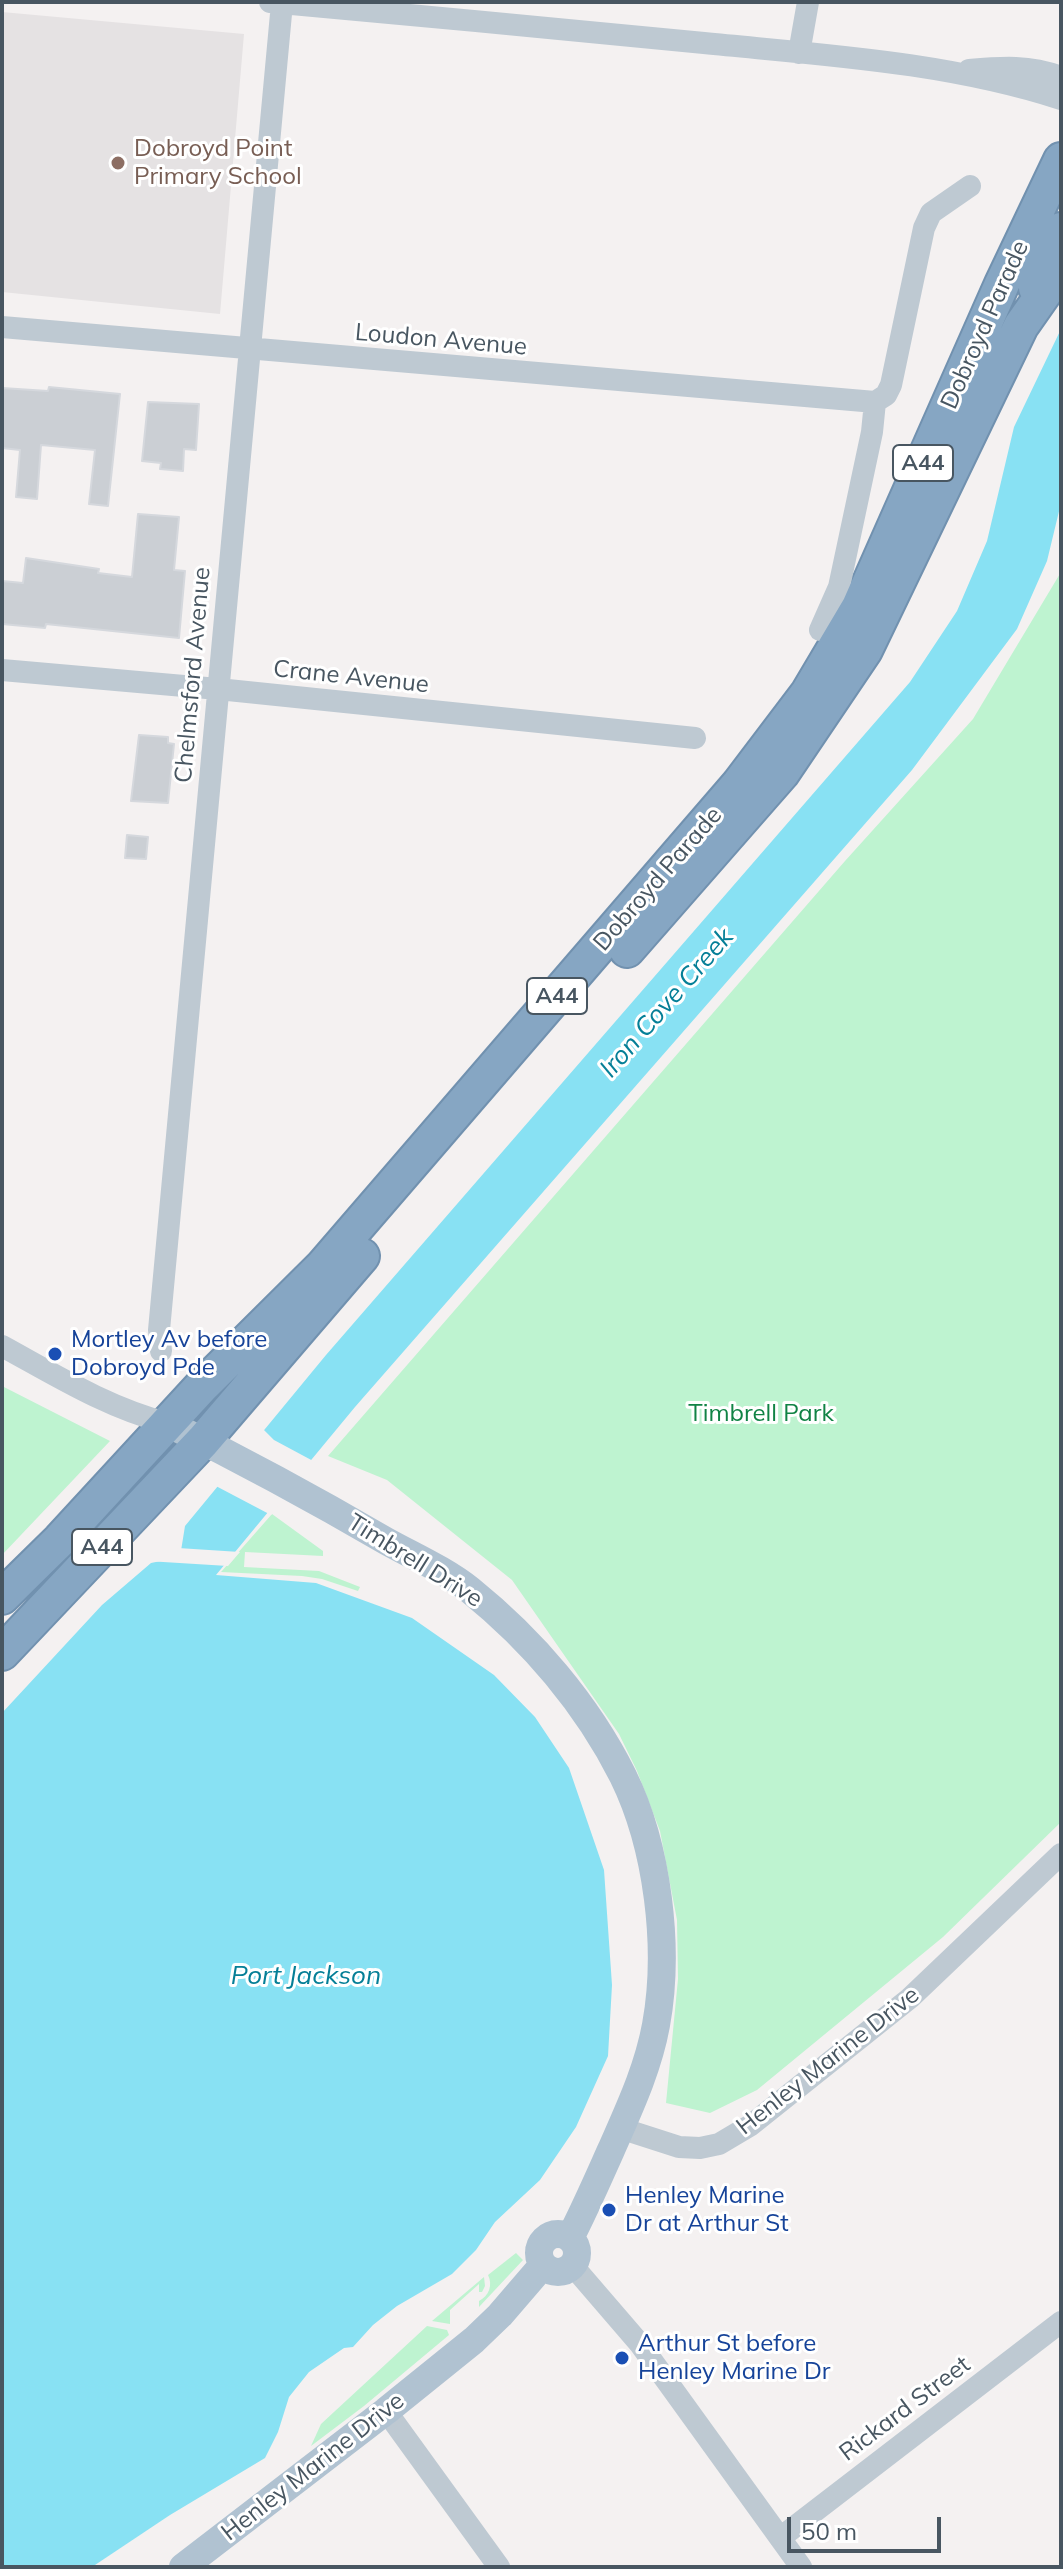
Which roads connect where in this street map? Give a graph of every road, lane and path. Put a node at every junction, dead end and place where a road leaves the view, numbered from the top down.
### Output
1 (808, 2) edge
2 (276, 3) edge
3 (799, 53) junction
4 (952, 71) junction
5 (1061, 77) edge
6 (1061, 99) edge
7 (1061, 160) edge
8 (970, 186) dead end
9 (1061, 230) edge
10 (1061, 269) edge
11 (1021, 326) junction
12 (2, 327) edge
13 (248, 350) junction
14 (875, 402) junction
15 (820, 630) dead end
16 (2, 670) edge
17 (218, 689) junction
18 (695, 738) dead end
19 (2, 1346) edge
20 (161, 1351) dead end
21 (167, 1423) junction
22 (216, 1447) junction
23 (2, 1597) edge
24 (2, 1653) edge
25 (1061, 1854) edge
26 (620, 2128) junction
27 (571, 2252) junction
28 (1061, 2322) edge
29 (386, 2411) junction
30 (780, 2538) junction
31 (197, 2563) edge
32 (499, 2567) edge
33 (801, 2567) edge

1 - 3 street
2 - 3 street
2 - 13 street, Chelmsford Avenue
3 - 4 street
4 - 5 street
4 - 6 street
7 - 21 highway, Dobroyd Parade / A44
8 - 14 street
9 - 11 highway
10 - 11 highway, Dobroyd Parade / A44
11 - 22 highway, Dobroyd Parade / A44
12 - 13 street, Loudon Avenue
13 - 14 street, Loudon Avenue
13 - 17 street, Chelmsford Avenue
14 - 15 street
16 - 17 street, Crane Avenue
17 - 18 street, Crane Avenue
17 - 20 street, Chelmsford Avenue
19 - 21 street
21 - 22 main road, Timbrell Drive
21 - 23 highway, Dobroyd Parade / A44
22 - 24 highway, Dobroyd Parade / A44
22 - 26 main road, Timbrell Drive
25 - 26 street, Henley Marine Drive
26 - 27 main road
27 - 29 main road, Henley Marine Drive
27 - 30 street
28 - 30 street, Rickard Street
29 - 31 main road, Henley Marine Drive
29 - 32 street
30 - 33 street

